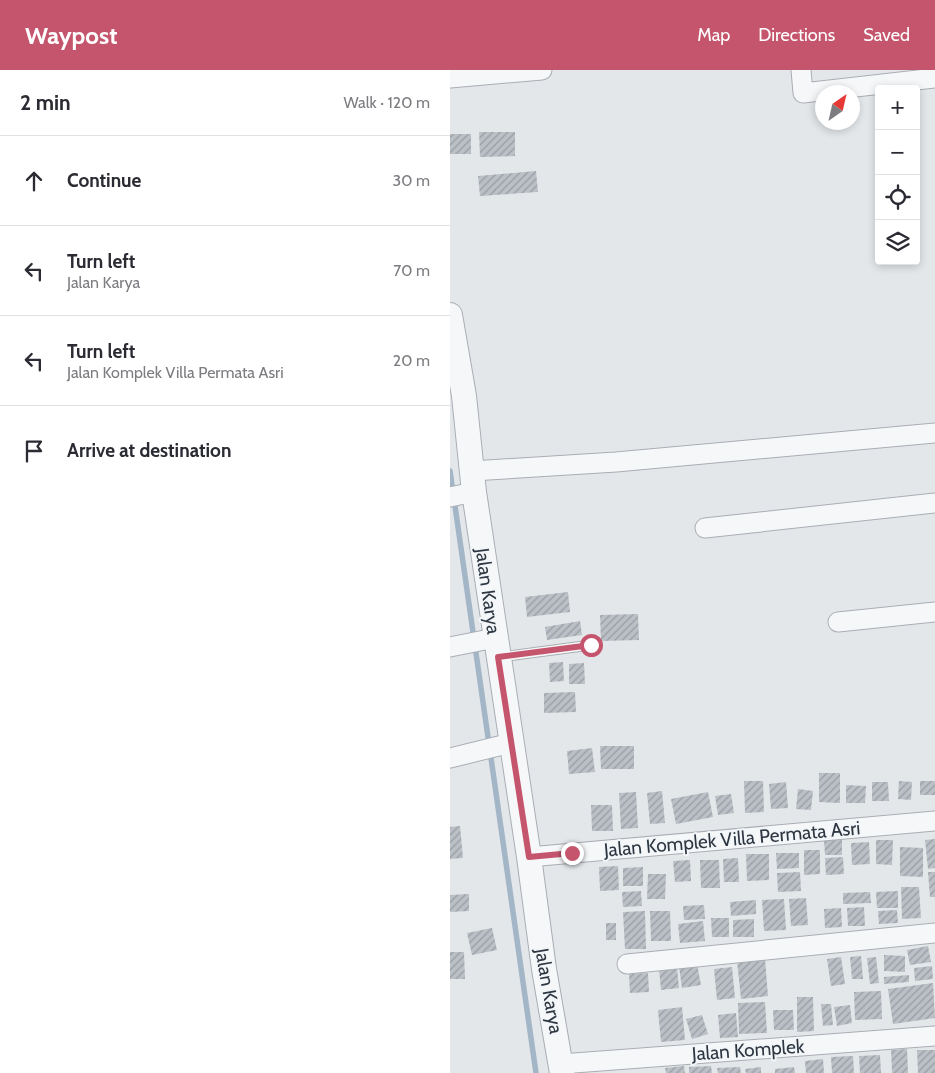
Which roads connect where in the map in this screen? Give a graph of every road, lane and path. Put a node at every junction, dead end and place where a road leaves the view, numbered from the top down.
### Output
1 (542, 70) edge
2 (801, 70) edge
3 (450, 78) edge
4 (935, 78) edge
5 (450, 316) edge
6 (453, 350) edge
7 (935, 433) edge
8 (465, 488) edge
9 (935, 503) edge
10 (705, 528) dead end
11 (935, 612) edge
12 (838, 622) dead end
13 (458, 645) edge
14 (493, 645) junction
15 (591, 645) dead end
16 (505, 745) junction
17 (450, 758) edge
18 (935, 821) edge
19 (529, 857) junction
20 (935, 933) edge
21 (627, 964) dead end
22 (935, 1036) edge
23 (562, 1068) edge

1 - 3 street
2 - 4 street
5 - 6 street, Jalan Karya
6 - 8 street, Jalan Karya
7 - 8 street
8 - 14 street, Jalan Karya
9 - 10 street
11 - 12 street
13 - 14 street
14 - 15 lane
14 - 16 street, Jalan Karya
16 - 17 street
16 - 19 street, Jalan Karya
18 - 19 street, Jalan Komplek Villa Permata Asri
19 - 23 street, Jalan Karya
20 - 21 street
22 - 23 street, Jalan Komplek

